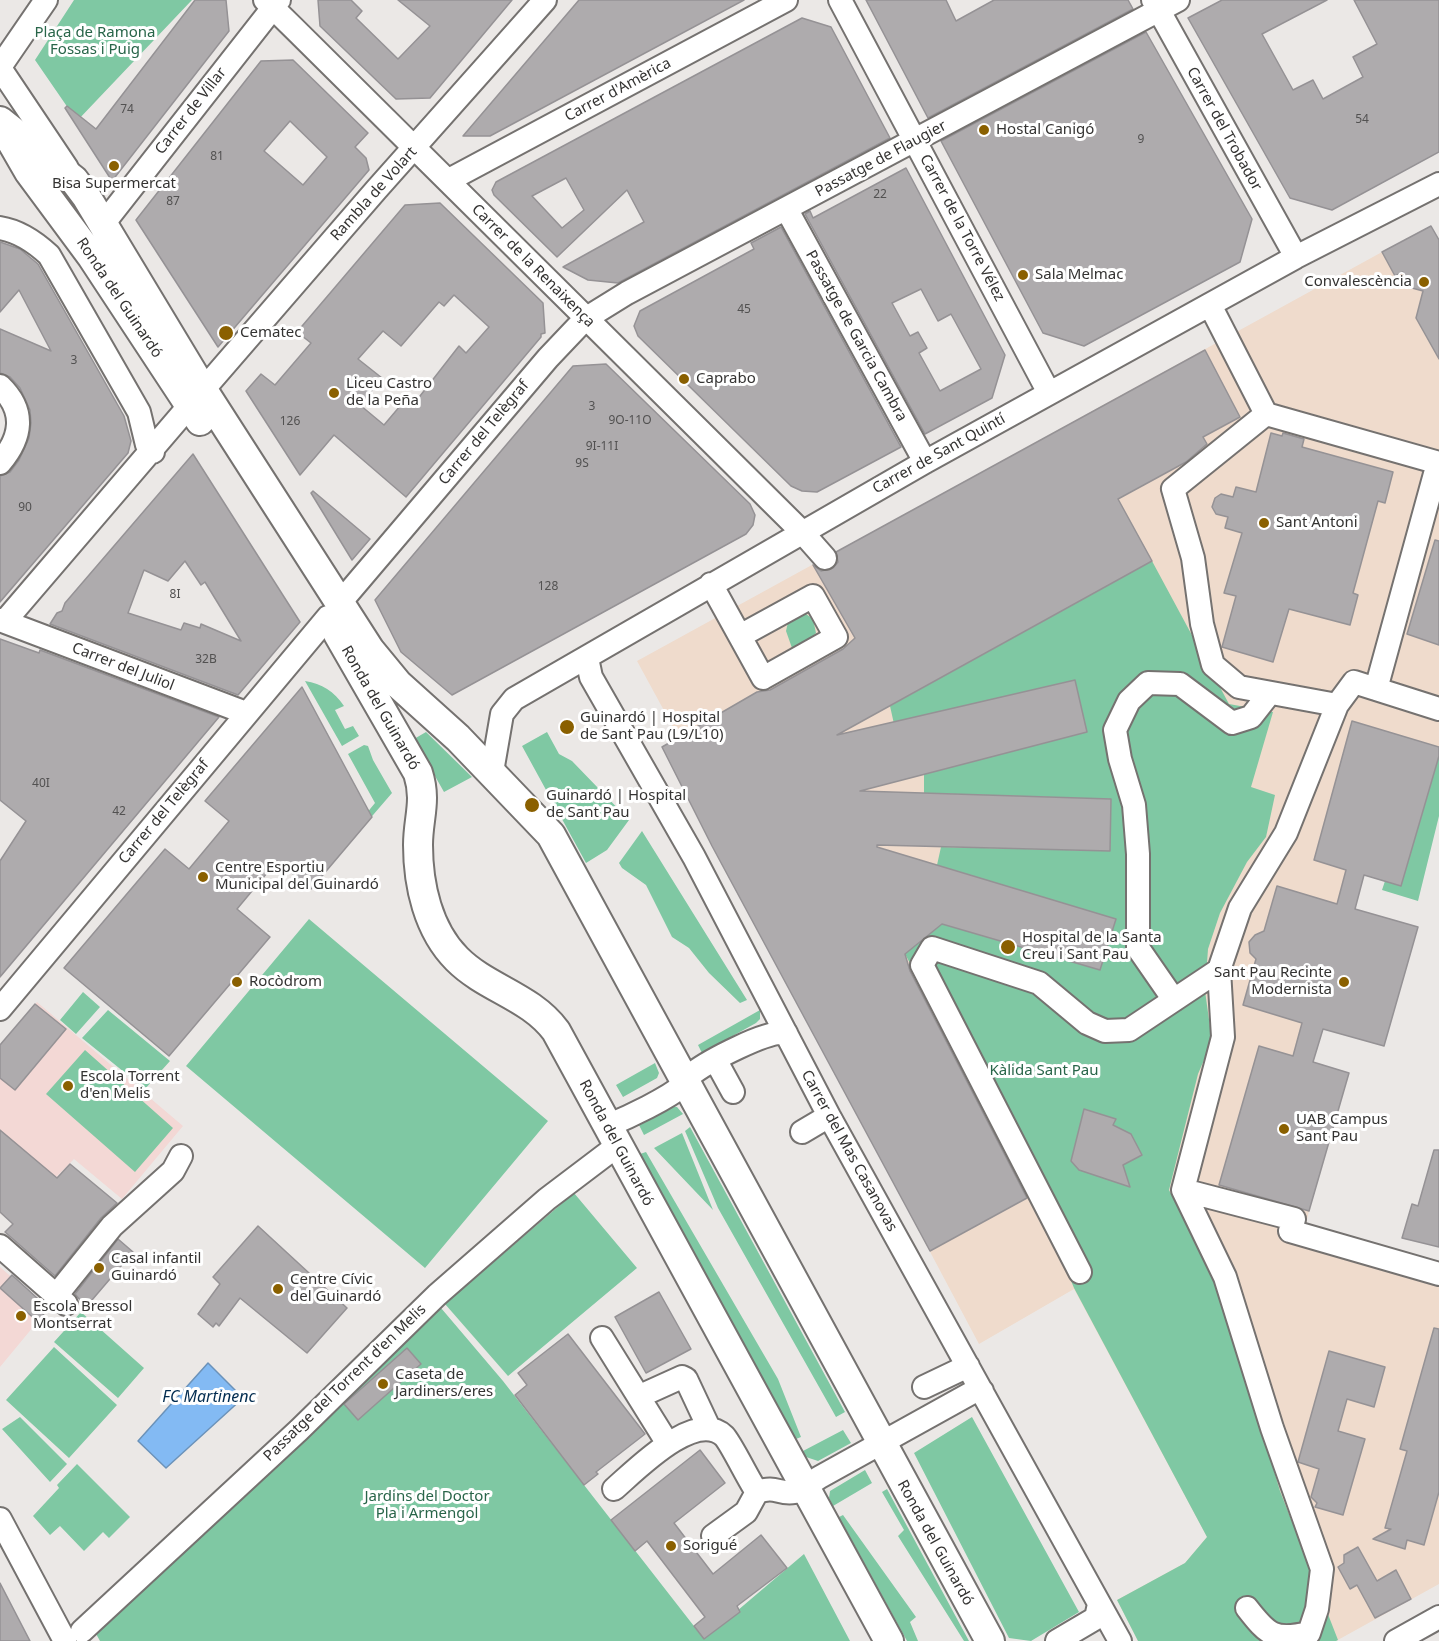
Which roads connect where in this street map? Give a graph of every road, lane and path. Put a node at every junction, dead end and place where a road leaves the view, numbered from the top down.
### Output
1 (46, 0) edge
2 (545, 0) edge
3 (786, 0) edge
4 (840, 0) edge
5 (272, 3) edge
6 (1163, 4) edge
7 (0, 67) edge
8 (0, 121) edge
9 (915, 140) junction
10 (416, 147) junction
11 (74, 180) junction
12 (450, 180) junction
13 (1439, 184) edge
14 (787, 210) junction
15 (104, 223) junction
16 (1, 228) edge
17 (1296, 257) junction
18 (1210, 305) junction
19 (585, 319) junction
20 (0, 386) edge
21 (1049, 393) junction
22 (196, 397) junction
23 (1266, 414) junction
24 (153, 452) junction
25 (925, 462) junction
26 (0, 463) edge
27 (1439, 463) edge
28 (802, 532) junction
29 (825, 558) dead end
30 (711, 584) junction
31 (333, 610) junction
32 (3, 620) edge
33 (740, 636) junction
34 (587, 658) junction
35 (1376, 689) junction
36 (1269, 694) junction
37 (1337, 705) junction
38 (1439, 709) edge
39 (246, 713) junction
40 (492, 772) junction
41 (1219, 970) junction
42 (1174, 1000) junction
43 (0, 1009) edge
44 (786, 1033) junction
45 (716, 1061) junction
46 (686, 1083) junction
47 (733, 1092) dead end
48 (829, 1116) junction
49 (802, 1132) dead end
50 (612, 1136) junction
51 (175, 1158) dead end
52 (1183, 1190) junction
53 (0, 1246) edge
54 (1080, 1272) dead end
55 (1439, 1274) edge
56 (602, 1338) dead end
57 (968, 1366) junction
58 (924, 1387) dead end
59 (982, 1390) junction
60 (640, 1396) junction
61 (709, 1428) junction
62 (668, 1444) junction
63 (881, 1444) junction
64 (806, 1487) junction
65 (614, 1489) dead end
66 (757, 1492) junction
67 (0, 1519) edge
68 (713, 1536) dead end
69 (1099, 1604) junction
70 (1247, 1608) dead end
71 (1439, 1617) edge
72 (74, 1636) edge
73 (890, 1641) edge
74 (990, 1641) edge
75 (1057, 1641) edge
76 (1119, 1641) edge
77 (1396, 1641) edge

1 - 7 street
2 - 10 street, Rambla de Volart
3 - 12 street, Carrer d'Amèrica
4 - 9 street, Carrer de la Torre Vélez
5 - 10 street, Carrer de la Renaixença
5 - 15 street, Carrer de Villar
6 - 9 street, Passatge de Flaugier
6 - 17 street, Carrer del Trobador
7 - 11 street
8 - 11 main road, Ronda del Guinardó
8 - 22 main road, Ronda del Guinardó
9 - 14 street, Passatge de Flaugier
9 - 21 street, Carrer de la Torre Vélez
10 - 12 street, Carrer de la Renaixença
10 - 22 street, Rambla de Volart
11 - 15 main road, Ronda del Guinardó
12 - 19 street, Carrer de la Renaixença
13 - 17 street, Carrer de Sant Quintí
14 - 19 street, Passatge de Flaugier
14 - 25 street, Passatge de Garcia Cambra
15 - 22 main road, Ronda del Guinardó
16 - 24 street
17 - 18 street, Carrer de Sant Quintí
18 - 21 street, Carrer de Sant Quintí
18 - 23 street
19 - 28 street, Carrer de la Renaixença
19 - 31 street, Carrer del Telègraf
20 - 26 street
21 - 25 street, Carrer de Sant Quintí
22 - 24 street, Rambla de Volart
22 - 31 main road, Ronda del Guinardó
23 - 27 street
23 - 36 street
24 - 32 street, Rambla de Volart
25 - 28 street, Carrer de Sant Quintí
27 - 35 street
28 - 29 street, Carrer de la Renaixença
28 - 30 street, Carrer de Sant Quintí
30 - 33 street
30 - 34 street, Carrer de Sant Quintí
31 - 39 street, Carrer del Telègraf
31 - 40 main road, Ronda del Guinardó
31 - 50 main road, Ronda del Guinardó
32 - 39 street, Carrer del Juliol
33 - 33 street
34 - 40 street, Carrer de Sant Quintí
34 - 44 street, Carrer del Mas Casanovas
35 - 37 street
35 - 38 street
36 - 37 street
36 - 42 street
37 - 41 street
39 - 43 street, Carrer del Telègraf
40 - 46 main road, Ronda del Guinardó
41 - 42 street
41 - 52 street
42 - 54 street
44 - 45 street, Passatge del Torrent d'en Melis
44 - 48 street, Carrer del Mas Casanovas
45 - 46 street, Passatge del Torrent d'en Melis
45 - 47 street
46 - 50 street, Passatge del Torrent d'en Melis
46 - 63 main road, Ronda del Guinardó
48 - 49 street
48 - 57 street, Carrer del Mas Casanovas
50 - 64 main road, Ronda del Guinardó
50 - 72 street, Passatge del Torrent d'en Melis
51 - 53 street
52 - 55 street
52 - 70 street
56 - 60 street
57 - 58 street
57 - 59 street, Carrer del Mas Casanovas
59 - 63 street
59 - 69 street, Carrer del Mas Casanovas
60 - 61 street
60 - 62 street
61 - 62 street
61 - 66 street
62 - 65 street
63 - 64 street
63 - 74 main road, Ronda del Guinardó
64 - 66 street
64 - 73 main road, Ronda del Guinardó
66 - 68 street
67 - 72 street
69 - 75 street
69 - 76 street, Carrer del Mas Casanovas
71 - 77 street

